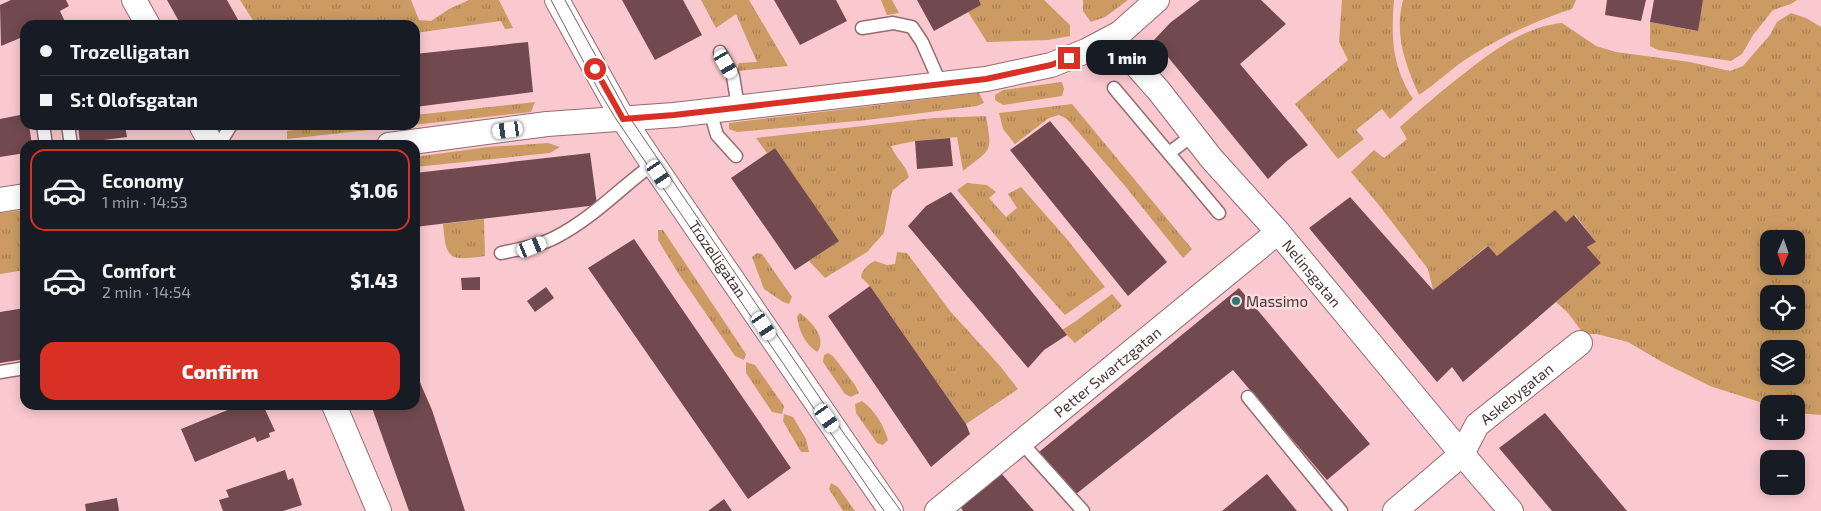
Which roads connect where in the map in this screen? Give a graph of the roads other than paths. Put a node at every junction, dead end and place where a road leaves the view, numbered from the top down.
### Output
1 (134, 0) edge
2 (557, 0) edge
3 (1157, 0) edge
4 (145, 20) edge
5 (862, 28) dead end
6 (1112, 38) junction
7 (720, 52) dead end
8 (941, 85) junction
9 (1114, 88) dead end
10 (738, 108) junction
11 (710, 111) junction
12 (623, 119) junction
13 (1193, 135) junction
14 (420, 141) edge
15 (1169, 153) junction
16 (736, 156) dead end
17 (652, 164) junction
18 (20, 197) edge
19 (0, 200) edge
20 (1219, 213) dead end
21 (1278, 232) junction
22 (501, 253) dead end
23 (1580, 342) dead end
24 (20, 369) edge
25 (0, 372) edge
26 (1248, 397) dead end
27 (336, 410) edge
28 (1021, 442) junction
29 (1462, 454) junction
30 (380, 511) edge
31 (891, 511) edge
32 (937, 511) edge
33 (1083, 511) edge
34 (1341, 511) edge
35 (1395, 511) edge
36 (1511, 511) edge

1 - 4 street
2 - 12 street, Trozelligatan
3 - 6 street
5 - 8 lane
6 - 8 street
6 - 13 street, Nelinsgatan
7 - 10 lane
8 - 10 street
9 - 15 lane
10 - 11 street
11 - 12 street
11 - 16 lane
12 - 14 street
12 - 17 street, Trozelligatan
13 - 15 lane
13 - 21 street, Nelinsgatan
15 - 20 lane
17 - 22 lane
17 - 31 street, Trozelligatan
18 - 19 street
21 - 28 street, Petter Swartzgatan
21 - 29 street, Nelinsgatan
23 - 29 street, Askebygatan
24 - 25 lane
26 - 34 lane
27 - 30 street
28 - 32 street, Petter Swartzgatan
28 - 33 lane
29 - 35 street, Askebygatan
29 - 36 street, Nelinsgatan

